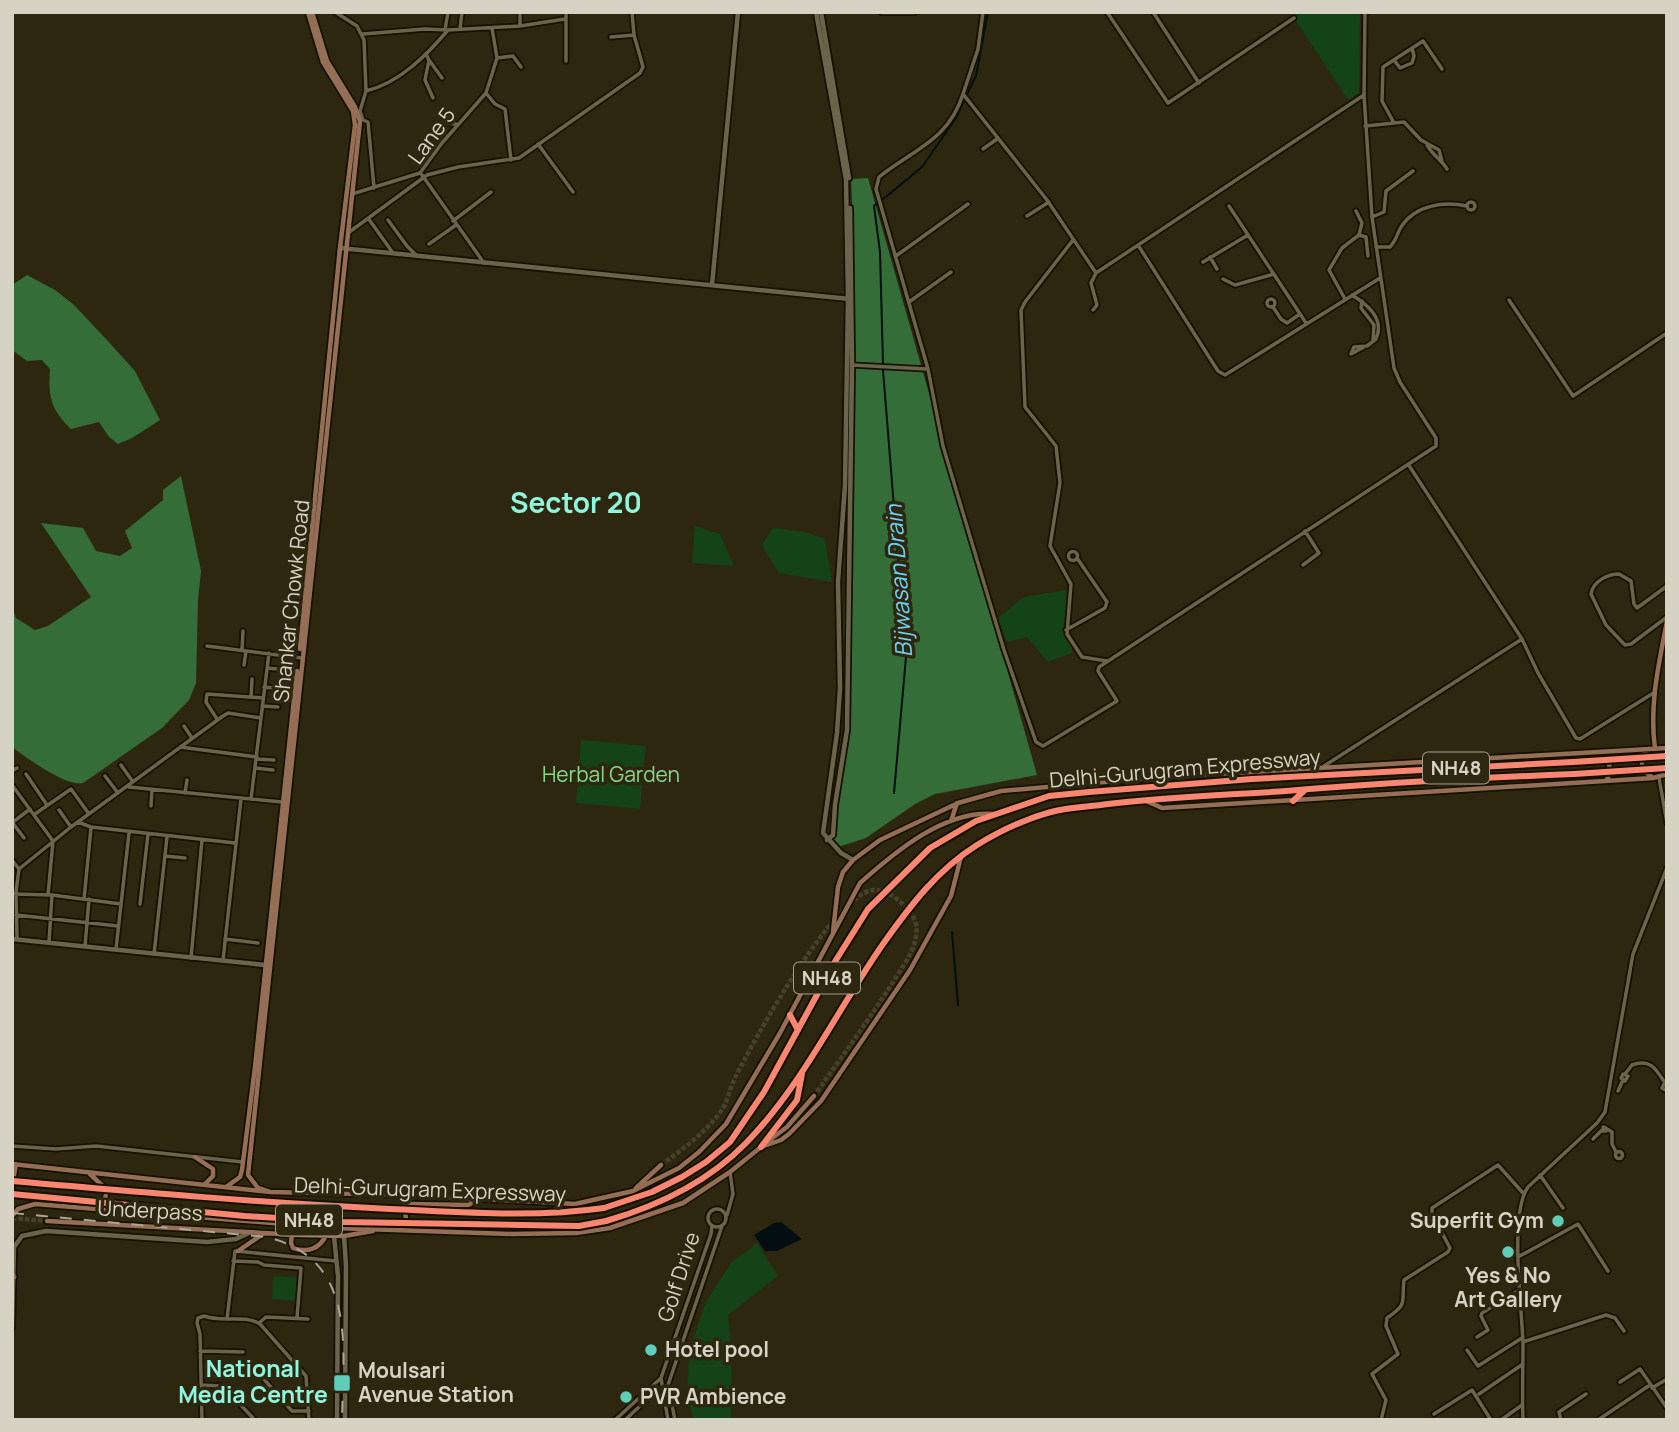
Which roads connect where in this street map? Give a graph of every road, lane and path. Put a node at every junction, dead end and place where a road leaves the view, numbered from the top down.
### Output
1 (310, 12) edge
2 (335, 12) edge
3 (448, 12) edge
4 (456, 12) edge
5 (520, 12) edge
6 (566, 12) edge
7 (632, 12) edge
8 (738, 12) edge
9 (819, 12) edge
10 (882, 12) edge
11 (914, 12) edge
12 (983, 12) edge
13 (1107, 12) edge
14 (1153, 12) edge
15 (1365, 12) edge
16 (462, 13) edge
17 (1294, 18) dead end
18 (565, 19) junction
19 (520, 26) junction
20 (492, 28) junction
21 (460, 29) junction
22 (446, 30) junction
23 (363, 34) junction
24 (635, 35) junction
25 (611, 37) dead end
26 (1412, 48) junction
27 (426, 54) junction
28 (498, 58) junction
29 (429, 60) junction
30 (1394, 60) junction
31 (566, 61) dead end
32 (521, 67) dead end
33 (1442, 69) dead end
34 (442, 78) dead end
35 (1199, 83) junction
36 (366, 91) junction
37 (486, 93) junction
38 (963, 94) junction
39 (1364, 95) junction
40 (433, 98) dead end
41 (441, 123) dead end
42 (1394, 123) junction
43 (458, 124) junction
44 (1366, 126) junction
45 (997, 139) junction
46 (1427, 143) junction
47 (538, 144) junction
48 (983, 149) dead end
49 (511, 160) junction
50 (1442, 161) junction
51 (1447, 169) dead end
52 (1413, 171) dead end
53 (422, 175) junction
54 (374, 188) junction
55 (491, 192) dead end
56 (573, 192) dead end
57 (352, 194) junction
58 (1049, 202) junction
59 (968, 204) dead end
60 (1230, 206) dead end
61 (1467, 206) dead end
62 (1356, 211) dead end
63 (1027, 216) dead end
64 (1372, 217) junction
65 (369, 218) junction
66 (388, 220) dead end
67 (454, 223) junction
68 (346, 234) junction
69 (1248, 234) junction
70 (1359, 235) junction
71 (1073, 240) junction
72 (429, 244) dead end
73 (1139, 245) junction
74 (1376, 247) junction
75 (342, 249) junction
76 (395, 254) junction
77 (417, 256) junction
78 (896, 256) junction
79 (1368, 256) dead end
80 (1210, 257) junction
81 (1203, 261) dead end
82 (484, 262) junction
83 (1217, 269) dead end
84 (951, 272) dead end
85 (1096, 273) junction
86 (1274, 274) junction
87 (1380, 278) junction
88 (1223, 279) dead end
89 (712, 285) junction
90 (1352, 295) junction
91 (849, 298) junction
92 (1345, 299) junction
93 (1509, 300) dead end
94 (1362, 301) junction
95 (909, 302) junction
96 (1273, 307) dead end
97 (1093, 310) dead end
98 (1300, 314) junction
99 (1306, 323) junction
100 (1667, 333) edge
101 (1374, 341) junction
102 (1364, 347) dead end
103 (852, 365) junction
104 (928, 369) junction
105 (1408, 464) junction
106 (1305, 531) junction
107 (1077, 558) dead end
108 (1303, 565) dead end
109 (1667, 586) edge
110 (1667, 619) edge
111 (1066, 630) junction
112 (243, 631) dead end
113 (1522, 639) junction
114 (234, 643) dead end
115 (206, 646) dead end
116 (233, 649) junction
117 (244, 651) junction
118 (269, 653) junction
119 (300, 657) junction
120 (1107, 661) junction
121 (244, 665) dead end
122 (267, 668) junction
123 (287, 670) dead end
124 (252, 679) dead end
125 (264, 687) junction
126 (284, 689) dead end
127 (1655, 692) junction
128 (251, 697) junction
129 (263, 698) junction
130 (262, 706) junction
131 (278, 707) dead end
132 (261, 718) junction
133 (217, 719) junction
134 (184, 726) dead end
135 (192, 738) junction
136 (180, 747) junction
137 (1655, 748) junction
138 (1667, 752) edge
139 (1603, 753) junction
140 (256, 758) junction
141 (274, 761) dead end
142 (121, 765) dead end
143 (1323, 767) junction
144 (17, 768) dead end
145 (255, 768) junction
146 (1667, 768) edge
147 (273, 770) dead end
148 (12, 771) edge
149 (26, 774) dead end
150 (105, 776) dead end
151 (1662, 776) edge
152 (187, 780) dead end
153 (1607, 781) junction
154 (133, 782) junction
155 (12, 785) edge
156 (127, 787) junction
157 (1307, 788) junction
158 (152, 789) junction
159 (14, 792) edge
160 (118, 793) junction
161 (185, 793) junction
162 (241, 799) junction
163 (251, 799) junction
164 (1143, 800) junction
165 (1293, 801) junction
166 (282, 802) junction
167 (958, 803) junction
168 (47, 805) junction
169 (151, 806) dead end
170 (30, 809) junction
171 (59, 810) dead end
172 (34, 814) junction
173 (89, 814) junction
174 (994, 814) junction
175 (951, 821) junction
176 (12, 822) edge
177 (78, 822) junction
178 (1667, 823) edge
179 (71, 827) junction
180 (91, 827) junction
181 (129, 832) junction
182 (148, 834) junction
183 (167, 836) junction
184 (24, 838) dead end
185 (202, 840) junction
186 (827, 840) junction
187 (53, 841) junction
188 (236, 843) junction
189 (165, 856) junction
190 (961, 857) junction
191 (185, 858) dead end
192 (12, 860) edge
193 (853, 860) junction
194 (1667, 867) edge
195 (19, 869) junction
196 (14, 893) edge
197 (50, 895) junction
198 (87, 899) junction
199 (121, 904) junction
200 (140, 904) dead end
201 (16, 915) junction
202 (50, 919) junction
203 (87, 923) junction
204 (118, 926) junction
205 (833, 933) junction
206 (15, 939) edge
207 (225, 939) junction
208 (49, 942) junction
209 (258, 943) dead end
210 (85, 946) junction
211 (116, 950) junction
212 (154, 954) junction
213 (191, 958) junction
214 (223, 960) junction
215 (265, 965) junction
216 (790, 1015) junction
217 (798, 1030) junction
218 (802, 1072) junction
219 (1611, 1076) junction
220 (1623, 1077) junction
221 (1666, 1083) edge
222 (1618, 1091) dead end
223 (1667, 1091) edge
224 (814, 1096) tunnel mouth
225 (1601, 1118) junction
226 (1604, 1129) junction
227 (1592, 1139) dead end
228 (12, 1146) edge
229 (761, 1147) junction
230 (1616, 1152) dead end
231 (195, 1157) junction
232 (243, 1162) junction
233 (14, 1164) edge
234 (661, 1166) tunnel mouth
235 (730, 1172) junction
236 (90, 1173) junction
237 (1540, 1174) junction
238 (12, 1184) edge
239 (204, 1186) junction
240 (226, 1187) junction
241 (633, 1191) junction
242 (270, 1192) junction
243 (1523, 1193) junction
244 (12, 1194) edge
245 (481, 1199) junction
246 (1563, 1208) dead end
247 (96, 1209) junction
248 (12, 1216) edge
249 (726, 1217) junction
250 (47, 1221) tunnel mouth
251 (712, 1226) junction
252 (722, 1226) junction
253 (377, 1229) junction
254 (416, 1231) junction
255 (250, 1232) junction
256 (263, 1233) junction
257 (292, 1234) junction
258 (326, 1236) junction
259 (334, 1236) junction
260 (344, 1236) junction
261 (344, 1244) junction
262 (334, 1247) junction
263 (238, 1251) junction
264 (1518, 1258) junction
265 (233, 1261) junction
266 (336, 1261) junction
267 (1608, 1271) dead end
268 (13, 1276) edge
269 (1519, 1290) junction
270 (297, 1318) junction
271 (227, 1319) junction
272 (307, 1319) dead end
273 (259, 1323) junction
274 (12, 1327) edge
275 (1624, 1331) dead end
276 (1476, 1337) dead end
277 (1522, 1340) junction
278 (1467, 1350) dead end
279 (200, 1351) junction
280 (243, 1352) dead end
281 (1523, 1364) junction
282 (262, 1377) dead end
283 (661, 1378) junction
284 (1667, 1379) edge
285 (1620, 1382) dead end
286 (201, 1385) junction
287 (668, 1385) junction
288 (1651, 1387) junction
289 (663, 1389) junction
290 (1479, 1394) dead end
291 (1586, 1394) dead end
292 (1522, 1405) junction
293 (1666, 1406) edge
294 (309, 1411) junction
295 (1434, 1414) dead end
296 (253, 1418) dead end
297 (202, 1420) edge
298 (309, 1420) edge
299 (337, 1420) edge
300 (345, 1420) edge
301 (615, 1420) edge
302 (625, 1420) edge
303 (668, 1420) edge
304 (675, 1420) edge
305 (1381, 1420) edge
306 (1492, 1420) edge
307 (1501, 1420) edge
308 (1523, 1420) edge
309 (1561, 1420) edge
310 (1598, 1420) edge

1 - 57 main road, Shankar Chowk Road
1 - 75 main road, Shankar Chowk Road
2 - 23 street
3 - 22 street
4 - 16 street
5 - 19 street
6 - 18 street
7 - 24 street
8 - 89 street
9 - 91 street
10 - 11 main road
12 - 38 street
13 - 35 street
14 - 35 street
15 - 39 street
16 - 21 street
17 - 35 street
18 - 19 street
18 - 31 street
19 - 20 street
20 - 21 street
20 - 28 street
21 - 22 street
22 - 23 street
22 - 27 street
23 - 36 street
24 - 25 street
24 - 47 street
26 - 30 street
26 - 30 street
26 - 33 street
27 - 29 street
27 - 36 street
28 - 32 street
28 - 37 street, Lane 5
29 - 34 street
29 - 40 street
30 - 42 street
36 - 54 street
37 - 43 street, Lane 5
37 - 49 street
38 - 45 street
38 - 78 street
39 - 44 street
39 - 73 street
41 - 43 street
42 - 44 street
42 - 46 street
43 - 53 street, Lane 5
44 - 64 street
45 - 48 street
45 - 58 street
46 - 50 street
46 - 50 street
47 - 49 street
47 - 56 street
49 - 53 street
50 - 51 street
52 - 64 street
53 - 54 street
53 - 65 street, Lane 5
53 - 67 street
54 - 57 street
55 - 67 street
57 - 68 main road, Shankar Chowk Road
58 - 63 street
58 - 71 street
59 - 78 street
60 - 69 street
61 - 74 street
62 - 70 street
64 - 74 street
65 - 68 street, Lane 5
65 - 76 street
66 - 77 street
67 - 72 street
67 - 82 street
68 - 75 main road, Shankar Chowk Road
69 - 80 street
69 - 86 street
70 - 79 street
70 - 92 street
71 - 85 street
71 - 111 street
73 - 85 street
73 - 99 street
74 - 87 street
75 - 76 street
75 - 119 main road, Shankar Chowk Road
76 - 77 street
77 - 82 street
78 - 95 street
80 - 81 street
80 - 83 street
82 - 89 street
84 - 95 street
85 - 97 street
86 - 88 street
86 - 98 street
87 - 90 street
87 - 105 street
89 - 91 street
90 - 92 street
90 - 94 street
91 - 103 street
91 - 186 street
92 - 99 street
93 - 100 street
94 - 101 street
94 - 101 street
95 - 104 street
96 - 98 street
98 - 99 street
101 - 102 street
103 - 104 street
103 - 186 street
104 - 120 street
105 - 106 street
105 - 113 street
106 - 108 street
106 - 120 street
107 - 111 street
109 - 110 street
110 - 127 main road
111 - 120 street
112 - 117 street
113 - 127 street
113 - 143 street
114 - 116 street
115 - 116 street
116 - 117 street
117 - 118 street
117 - 121 street
118 - 119 street
118 - 122 street
119 - 166 main road, Shankar Chowk Road
119 - 242 main road, Shankar Chowk Road
122 - 123 street
122 - 125 street
124 - 128 street
125 - 126 street
125 - 129 street
127 - 137 main road
128 - 129 street
128 - 133 street
129 - 130 street
130 - 131 street
130 - 132 street
132 - 133 street
132 - 140 street
133 - 135 street
134 - 135 street
135 - 136 street
136 - 140 street
136 - 154 street
137 - 138 main road
137 - 139 main road
137 - 151 main road
138 - 174 highway, Delhi-Gurugram Expressway / NH48, bridge
139 - 143 main road
139 - 153 main road
140 - 141 street
140 - 145 street
142 - 154 street
143 - 167 main road
144 - 148 street
145 - 147 street
145 - 163 street
146 - 157 highway, Delhi-Gurugram Expressway / NH48, bridge
149 - 168 street
150 - 160 street
151 - 153 main road
151 - 178 street
152 - 161 street
153 - 165 main road
154 - 156 street
155 - 159 street
156 - 158 street
156 - 160 street
157 - 164 highway, Delhi-Gurugram Expressway / NH48
157 - 165 highway
158 - 161 street
158 - 169 street
159 - 170 street
160 - 173 street
161 - 162 street
162 - 163 street
162 - 188 street
163 - 166 street
164 - 165 main road
164 - 190 highway, Delhi-Gurugram Expressway / NH48
166 - 215 main road, Shankar Chowk Road
167 - 175 main road
167 - 193 main road
168 - 172 street
168 - 173 street
170 - 172 street
170 - 176 street
171 - 179 street
172 - 187 street
173 - 177 street
174 - 175 main road
174 - 217 highway, Delhi-Gurugram Expressway / NH48
175 - 205 main road
176 - 184 street
177 - 179 street
177 - 180 street
179 - 187 street
180 - 181 street
180 - 198 street
181 - 182 street
181 - 199 street
182 - 183 street
182 - 200 street
183 - 185 street
183 - 189 street
185 - 188 street
185 - 213 street
186 - 193 street
187 - 195 street
187 - 197 street
188 - 207 street
189 - 191 street
189 - 212 street
190 - 218 highway, Delhi-Gurugram Expressway / NH48
190 - 229 main road
192 - 195 street
193 - 205 main road
194 - 219 street
195 - 196 street
196 - 197 street
196 - 201 street
197 - 198 street
197 - 202 street
198 - 199 street
198 - 203 street
199 - 204 street
201 - 202 street
201 - 206 street
202 - 203 street
202 - 208 street
203 - 204 street
203 - 210 street
204 - 211 street
205 - 216 main road
206 - 208 street
207 - 209 street
207 - 214 street
208 - 210 street
210 - 211 street
211 - 212 street
212 - 213 street
213 - 214 street
214 - 215 street
215 - 232 main road, Shankar Chowk Road
216 - 217 highway
216 - 241 main road
217 - 238 highway, Delhi-Gurugram Expressway / NH48, bridge
218 - 229 highway
218 - 244 highway, Delhi-Gurugram Expressway / NH48, bridge
219 - 220 street
219 - 225 street
220 - 221 street
220 - 222 street
221 - 223 street
224 - 229 main road
225 - 226 street
225 - 237 street
226 - 227 street
226 - 230 street
228 - 231 street
229 - 235 main road
231 - 232 street
231 - 239 main road
232 - 240 main road, Shankar Chowk Road
233 - 236 main road
233 - 238 main road
234 - 241 main road
235 - 249 street
235 - 254 main road
236 - 239 main road
236 - 247 main road
237 - 243 street
237 - 246 street
239 - 240 main road
240 - 242 main road
241 - 245 main road
242 - 245 main road
243 - 264 street
243 - 305 street
245 - 254 main road
247 - 248 main road
247 - 253 main road
249 - 251 street
249 - 252 street
250 - 255 main road, Underpass
251 - 252 street
251 - 283 street, Golf Drive
252 - 287 street, Golf Drive
253 - 254 main road
253 - 260 main road, Underpass
255 - 256 main road, Underpass
255 - 268 street
256 - 257 main road, Underpass
256 - 263 main road
257 - 258 main road, Underpass
257 - 258 main road
258 - 259 main road, Underpass
259 - 260 main road, Underpass
259 - 262 street
260 - 261 street
261 - 262 street
261 - 300 street
262 - 266 street
263 - 265 street
263 - 266 street
264 - 267 street
264 - 269 street
265 - 270 street
265 - 271 street
266 - 299 street
268 - 274 street
269 - 276 street
269 - 277 street
270 - 272 street
270 - 273 street
271 - 273 street
271 - 279 street
273 - 294 street
275 - 277 street
277 - 278 street
277 - 281 street
279 - 280 street
279 - 286 street
281 - 290 street
281 - 292 street
282 - 294 street
283 - 289 street, Golf Drive
283 - 301 street
284 - 288 street
285 - 288 street
286 - 296 street
286 - 297 street
287 - 289 street
287 - 304 street
288 - 293 street
288 - 310 street
289 - 302 street
289 - 303 street, Golf Drive
291 - 309 street
292 - 307 street
292 - 308 street
294 - 298 street
295 - 306 street

